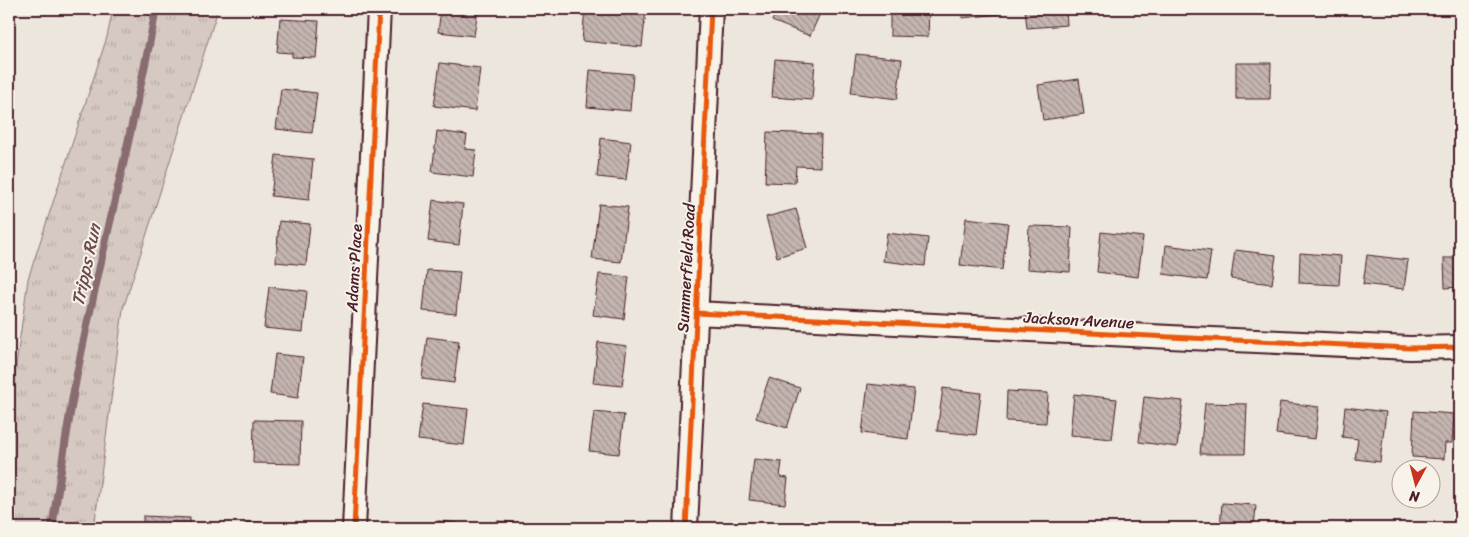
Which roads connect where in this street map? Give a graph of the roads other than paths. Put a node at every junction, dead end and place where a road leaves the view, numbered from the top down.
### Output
1 (379, 9) edge
2 (711, 9) edge
3 (696, 313) junction
4 (1460, 347) edge
5 (354, 528) edge
6 (686, 528) edge

1 - 5 street, Adams Place
2 - 3 street, Summerfield Road
3 - 4 street, Jackson Avenue
3 - 6 street, Summerfield Road

